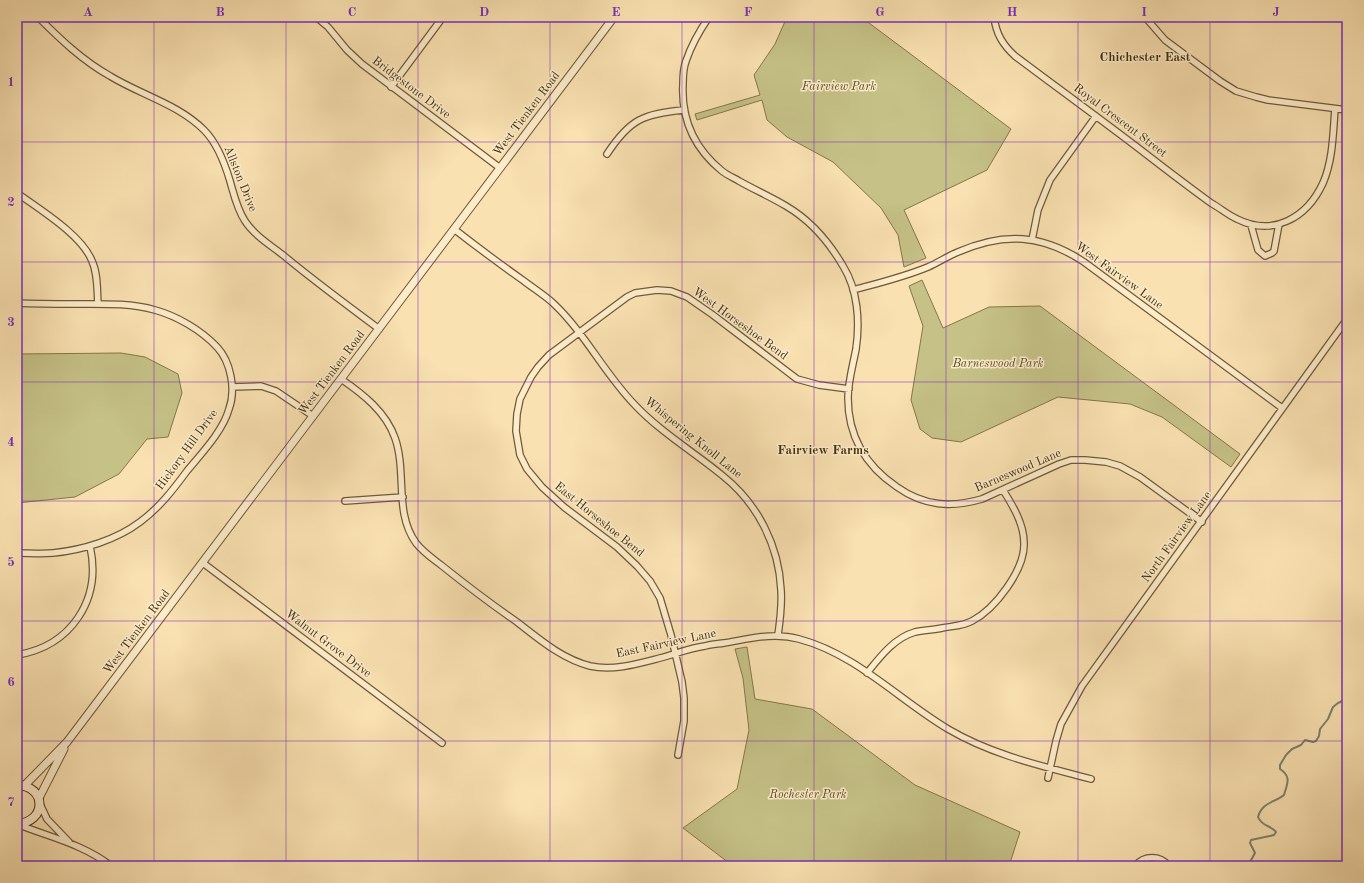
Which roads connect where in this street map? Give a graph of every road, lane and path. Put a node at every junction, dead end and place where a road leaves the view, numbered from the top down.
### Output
1 (38, 17) edge
2 (316, 17) edge
3 (443, 17) edge
4 (614, 17) edge
5 (709, 17) edge
6 (994, 17) edge
7 (1145, 17) edge
8 (391, 87) junction
9 (1335, 109) junction
10 (684, 110) junction
11 (1347, 110) edge
12 (1096, 116) junction
13 (607, 154) dead end
14 (500, 168) junction
15 (17, 193) edge
16 (1278, 224) junction
17 (1251, 225) junction
18 (454, 229) junction
19 (1032, 240) junction
20 (853, 290) junction
21 (17, 303) edge
22 (98, 304) junction
23 (1347, 319) edge
24 (379, 329) junction
25 (580, 333) junction
26 (341, 379) junction
27 (232, 387) junction
28 (849, 389) junction
29 (1282, 408) junction
30 (313, 416) junction
31 (1003, 490) junction
32 (403, 496) junction
33 (345, 501) dead end
34 (1202, 522) junction
35 (90, 546) junction
36 (17, 553) edge
37 (203, 563) junction
38 (778, 635) junction
39 (17, 654) edge
40 (675, 654) junction
41 (867, 673) junction
42 (68, 742) junction
43 (442, 743) dead end
44 (678, 755) dead end
45 (1050, 768) junction
46 (1048, 778) dead end
47 (1091, 778) dead end
48 (21, 785) edge
49 (39, 801) junction
50 (17, 824) edge
51 (71, 843) junction
52 (111, 866) edge
53 (1135, 866) edge
54 (1169, 866) edge

1 - 24 street, Allston Drive
2 - 8 street, Bridgestone Drive
3 - 8 street
4 - 14 street, West Tienken Road
5 - 10 street, Barneswood Lane
6 - 12 street, Royal Crescent Street
7 - 9 street
8 - 14 street, Bridgestone Drive
9 - 11 street
9 - 16 street, Royal Crescent Street
10 - 13 street
10 - 20 street, Barneswood Lane
12 - 17 street, Royal Crescent Street
12 - 19 street
14 - 18 street, West Tienken Road
15 - 22 street
16 - 17 street, Royal Crescent Street
16 - 17 street
18 - 24 street, West Tienken Road
18 - 25 street, Whispering Knoll Lane
19 - 20 street, West Fairview Lane
19 - 29 street, West Fairview Lane
20 - 28 street, Barneswood Lane
21 - 22 street, Hickory Hill Drive
22 - 27 street, Hickory Hill Drive
23 - 29 street, North Fairview Lane
24 - 26 street, West Tienken Road
25 - 28 street, West Horseshoe Bend
25 - 38 street, Whispering Knoll Lane
25 - 40 street, East Horseshoe Bend
26 - 30 street, West Tienken Road
26 - 32 street, East Fairview Lane
27 - 30 street
27 - 35 street, Hickory Hill Drive
28 - 31 street, Barneswood Lane
29 - 34 street, North Fairview Lane
30 - 37 street, West Tienken Road
31 - 34 street, Barneswood Lane
31 - 41 street
32 - 33 street
32 - 40 street, East Fairview Lane
34 - 45 street, North Fairview Lane
35 - 36 street, Hickory Hill Drive
35 - 39 street
37 - 42 street, West Tienken Road
37 - 43 street, Walnut Grove Drive
38 - 40 street, East Fairview Lane
38 - 41 street, East Fairview Lane
40 - 44 street, East Horseshoe Bend
41 - 45 street, East Fairview Lane
42 - 48 street, West Tienken Road
42 - 49 street, West Tienken Road
45 - 46 street, North Fairview Lane
45 - 47 street, East Fairview Lane
48 - 49 main road
49 - 50 main road
49 - 51 street
50 - 51 street
51 - 52 street
53 - 54 street

